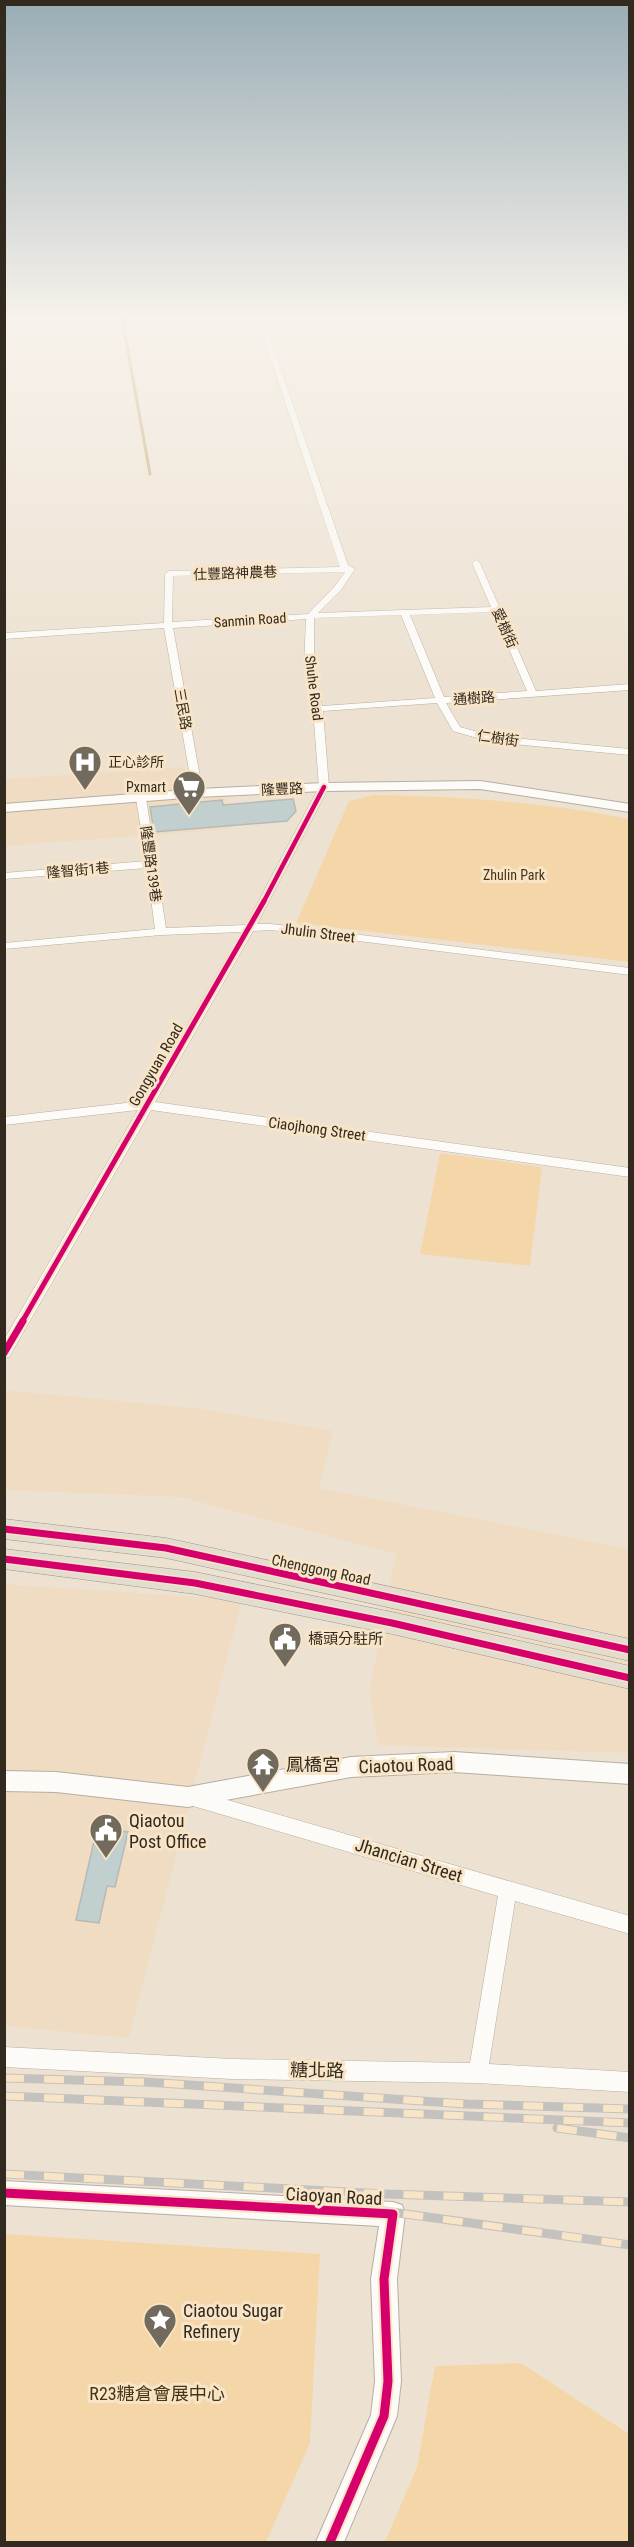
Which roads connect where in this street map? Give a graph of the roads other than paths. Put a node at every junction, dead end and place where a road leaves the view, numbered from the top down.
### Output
1 (300, 437) edge
2 (476, 563) dead end
3 (351, 569) junction
4 (496, 609) junction
5 (405, 614) junction
6 (310, 616) junction
7 (168, 625) junction
8 (4, 636) edge
9 (630, 687) edge
10 (533, 694) junction
11 (440, 700) junction
12 (318, 709) junction
13 (630, 752) edge
14 (324, 787) junction
15 (198, 793) junction
16 (141, 798) junction
17 (4, 808) edge
18 (630, 808) edge
19 (152, 864) junction
20 (4, 876) edge
21 (250, 926) junction
22 (161, 932) junction
23 (4, 946) edge
24 (630, 972) edge
25 (146, 1105) junction
26 (4, 1121) edge
27 (630, 1173) edge
28 (4, 1353) edge
29 (4, 1529) edge
30 (4, 1559) edge
31 (630, 1650) edge
32 (630, 1677) edge
33 (630, 1774) edge
34 (4, 1781) edge
35 (188, 1797) junction
36 (508, 1891) junction
37 (630, 1925) edge
38 (4, 2057) edge
39 (478, 2073) junction
40 (630, 2082) edge
41 (4, 2193) edge
42 (330, 2542) edge

1 - 3 street
2 - 4 street, 愛樹街
3 - 6 street
3 - 7 street, 仕豐路神農巷
4 - 5 street, Sanmin Road
4 - 10 street, 愛樹街
5 - 6 street, Sanmin Road
5 - 11 street, 仁樹街
6 - 7 street, Sanmin Road
6 - 12 street, Shuhe Road
7 - 8 street, Sanmin Road
7 - 15 street, 三民路
9 - 10 street, 通樹路
10 - 11 street, 通樹路
11 - 12 street, 通樹路
11 - 13 street, 仁樹街
12 - 14 street, Shuhe Road
14 - 15 street, 隆豐路
14 - 18 street, 隆豐路
14 - 21 street, Gongyuan Road
15 - 16 street, 隆豐路
16 - 17 street, 隆豐路
16 - 19 street, 隆豐路139巷
19 - 20 street, 隆智街1巷
19 - 22 street, 隆豐路139巷
21 - 22 street, Jhulin Street
21 - 24 street, Jhulin Street
21 - 25 street, Gongyuan Road
22 - 23 street, Jhulin Street
25 - 26 street, Ciaojhong Street
25 - 27 street, Ciaojhong Street
25 - 28 street, Gongyuan Road
29 - 31 main road, Chenggong Road
30 - 32 main road
33 - 35 street, Ciaotou Road
34 - 35 street, Ciaotou Road
35 - 36 street, Jhancian Street
36 - 37 street, Jhancian Street
36 - 39 street
38 - 39 street, 糖北路
39 - 40 street, 糖北路
41 - 42 street, Ciaoyan Road

